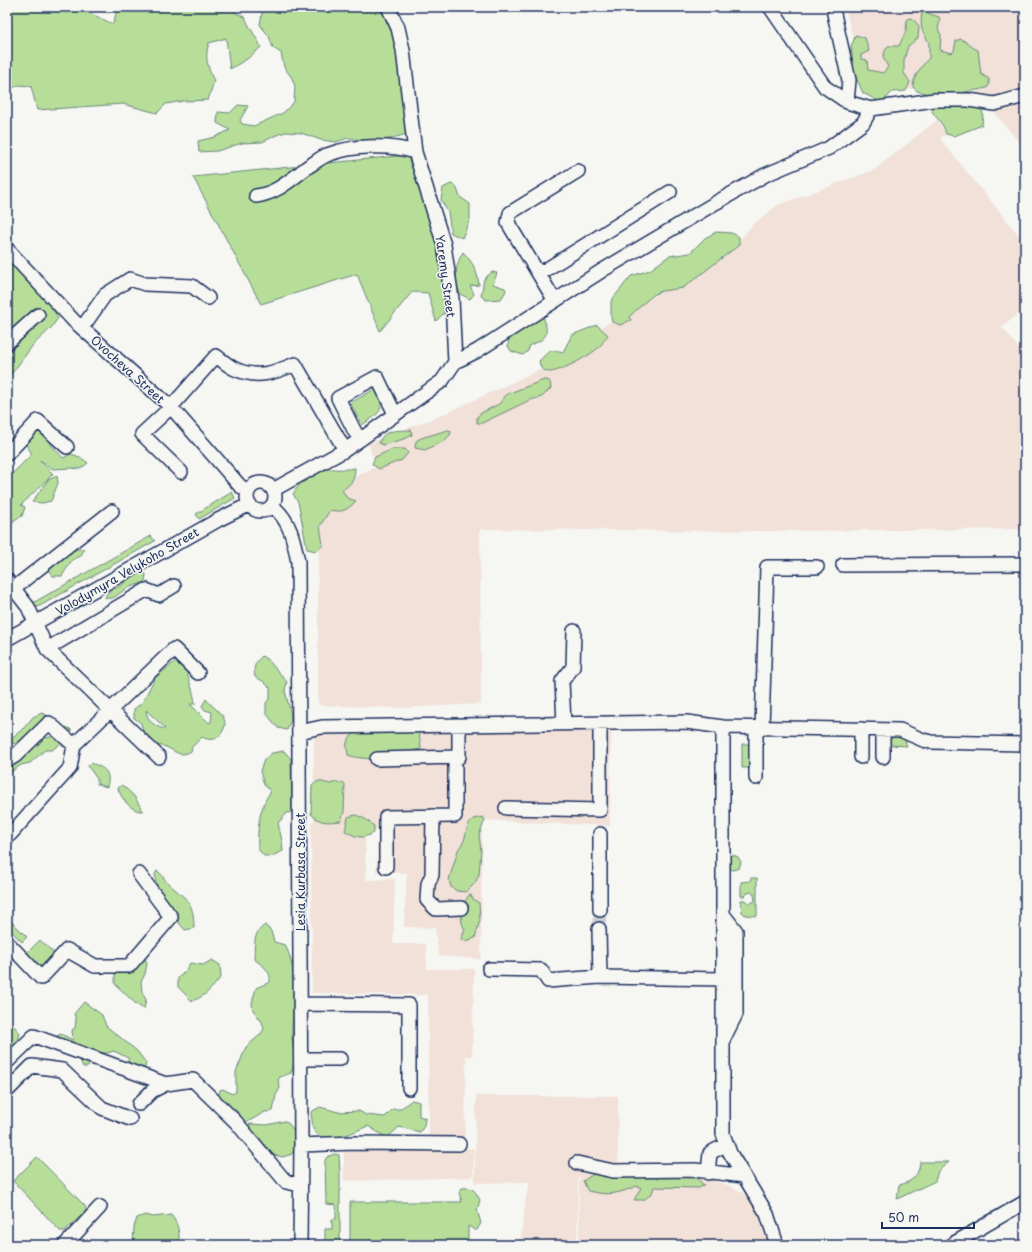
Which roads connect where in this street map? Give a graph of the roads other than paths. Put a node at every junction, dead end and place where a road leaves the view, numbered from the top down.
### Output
1 (388, 7) edge
2 (770, 7) edge
3 (834, 14) dead end
4 (1025, 96) edge
5 (847, 102) junction
6 (871, 109) junction
7 (416, 152) junction
8 (578, 171) dead end
9 (670, 192) dead end
10 (256, 196) dead end
11 (7, 249) edge
12 (539, 274) junction
13 (208, 298) dead end
14 (555, 301) junction
15 (38, 315) dead end
16 (82, 328) junction
17 (7, 343) edge
18 (455, 362) junction
19 (171, 407) junction
20 (395, 414) junction
21 (361, 439) junction
22 (67, 447) dead end
23 (345, 450) junction
24 (7, 454) edge
25 (181, 472) dead end
26 (273, 490) junction
27 (248, 491) junction
28 (248, 505) junction
29 (272, 506) junction
30 (112, 511) dead end
31 (1025, 564) edge
32 (843, 565) dead end
33 (817, 567) dead end
34 (11, 584) edge
35 (174, 586) dead end
36 (36, 623) junction
37 (574, 631) dead end
38 (7, 639) edge
39 (47, 649) junction
40 (198, 673) dead end
41 (110, 710) junction
42 (564, 724) junction
43 (600, 724) junction
44 (458, 726) junction
45 (723, 727) junction
46 (759, 728) junction
47 (861, 729) junction
48 (883, 730) junction
49 (299, 732) junction
50 (1025, 744) edge
51 (74, 745) junction
52 (159, 757) dead end
53 (861, 757) dead end
54 (883, 757) dead end
55 (455, 758) junction
56 (377, 759) dead end
57 (7, 761) edge
58 (756, 778) dead end
59 (506, 808) dead end
60 (433, 816) junction
61 (600, 834) dead end
62 (7, 838) edge
63 (386, 867) dead end
64 (139, 874) dead end
65 (462, 908) dead end
66 (600, 910) tunnel mouth
67 (723, 914) junction
68 (599, 929) tunnel mouth
69 (7, 942) edge
70 (489, 969) dead end
71 (600, 977) junction
72 (723, 979) junction
73 (301, 1004) junction
74 (723, 1039) junction
75 (340, 1059) dead end
76 (301, 1060) junction
77 (7, 1062) edge
78 (166, 1084) junction
79 (409, 1088) dead end
80 (7, 1091) edge
81 (139, 1104) dead end
82 (130, 1119) dead end
83 (459, 1144) dead end
84 (727, 1144) junction
85 (301, 1145) junction
86 (577, 1163) dead end
87 (708, 1173) junction
88 (744, 1176) junction
89 (300, 1185) junction
90 (1025, 1202) edge
91 (100, 1207) dead end
92 (64, 1245) edge
93 (300, 1245) edge
94 (777, 1245) edge
95 (952, 1245) edge

1 - 7 street, Yaremy Street
2 - 5 street
3 - 5 street
4 - 6 street
5 - 6 street
6 - 14 street
7 - 10 street
7 - 18 street, Yaremy Street
8 - 12 street
9 - 12 street
11 - 16 street, Ovocheva Street
12 - 14 street
13 - 16 street
14 - 18 street
15 - 17 street
16 - 19 street, Ovocheva Street
18 - 20 street
19 - 23 street
19 - 25 street
19 - 27 street, Ovocheva Street
20 - 21 street
20 - 21 street
21 - 23 street
22 - 24 street
23 - 26 street
26 - 27 street
26 - 29 street
27 - 28 street
28 - 29 street
28 - 36 street, Volodymyra Velykoho Street
29 - 49 street, Lesia Kurbasa Street
30 - 34 street
31 - 32 street
33 - 46 street
34 - 36 street
35 - 39 street
36 - 38 street, Volodymyra Velykoho Street
36 - 39 street
37 - 42 street
39 - 41 street
40 - 41 street
41 - 51 street
41 - 52 street
42 - 43 street
42 - 44 street
43 - 45 street
43 - 59 street
44 - 49 street
44 - 55 street
45 - 46 street
45 - 67 street
46 - 47 street
46 - 58 street
47 - 48 street
47 - 53 street
48 - 50 street
48 - 54 street
49 - 73 street, Lesia Kurbasa Street
51 - 57 street
51 - 62 street
55 - 56 street
55 - 60 street
60 - 63 street
60 - 65 street
61 - 66 street
64 - 69 street
67 - 72 street
67 - 74 street
68 - 71 street
70 - 71 street
71 - 72 street
72 - 74 street
73 - 76 street, Lesia Kurbasa Street
73 - 79 street
74 - 84 street
75 - 76 street
76 - 85 street, Lesia Kurbasa Street
77 - 78 street
78 - 81 street
78 - 89 street
80 - 82 street
83 - 85 street
84 - 87 street
84 - 88 street
85 - 89 street, Lesia Kurbasa Street
86 - 87 street
87 - 88 street
88 - 94 street
89 - 93 street, Lesia Kurbasa Street
90 - 95 street
91 - 92 street

